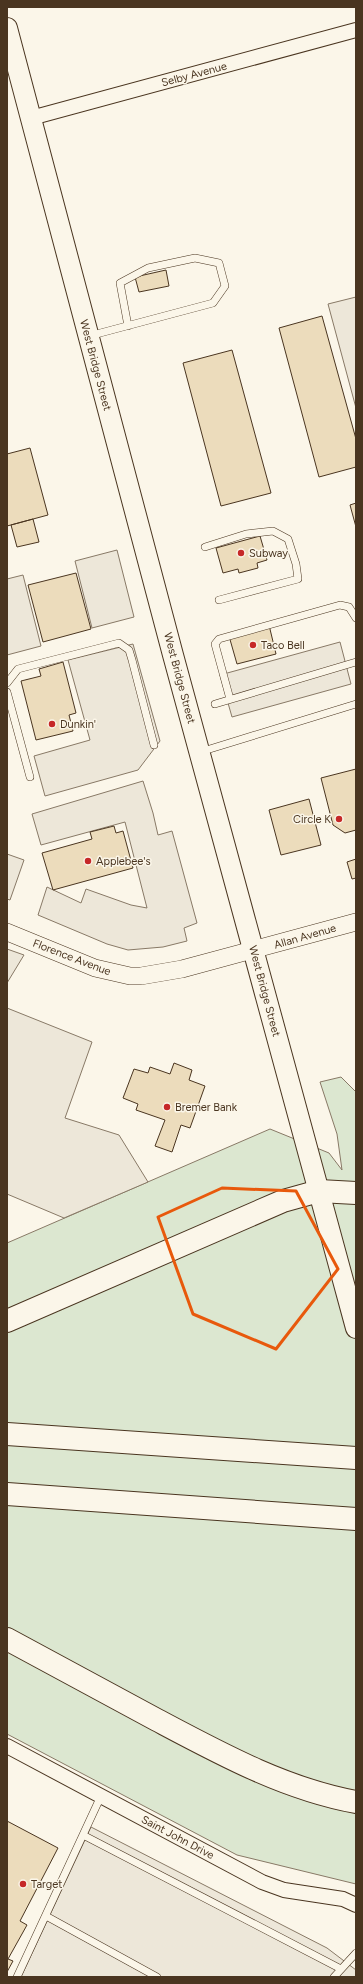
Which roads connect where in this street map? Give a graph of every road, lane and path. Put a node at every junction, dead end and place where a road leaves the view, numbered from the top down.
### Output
1 (7, 28) edge
2 (356, 30) edge
3 (31, 118) junction
4 (128, 326) junction
5 (89, 336) junction
6 (204, 547) dead end
7 (218, 600) dead end
8 (356, 618) edge
9 (356, 662) edge
10 (7, 683) edge
11 (7, 692) edge
12 (230, 699) junction
13 (215, 704) dead end
14 (356, 704) edge
15 (154, 745) dead end
16 (200, 752) junction
17 (30, 777) dead end
18 (356, 922) edge
19 (7, 932) edge
20 (254, 950) junction
21 (319, 1191) junction
22 (356, 1193) edge
23 (7, 1321) edge
24 (356, 1328) edge
25 (7, 1434) edge
26 (356, 1458) edge
27 (7, 1494) edge
28 (356, 1519) edge
29 (7, 1639) edge
30 (7, 1746) edge
31 (101, 1796) junction
32 (356, 1802) edge
33 (84, 1835) junction
34 (356, 1905) edge
35 (46, 1916) junction
36 (356, 1953) edge
37 (342, 1969) junction
38 (18, 1977) edge
39 (157, 1977) edge
40 (334, 1977) edge

1 - 3 main road, West Bridge Street
2 - 3 street, Selby Avenue
3 - 5 main road, West Bridge Street
4 - 4 lane
4 - 5 lane
5 - 16 main road, West Bridge Street
6 - 7 lane
8 - 12 lane
9 - 12 lane
10 - 15 lane
11 - 17 lane
12 - 13 lane
14 - 16 lane
16 - 20 main road, West Bridge Street
18 - 20 street, Allan Avenue
19 - 20 street, Florence Avenue
20 - 21 main road, West Bridge Street
21 - 22 highway
21 - 23 highway
21 - 24 main road, West Bridge Street
25 - 26 highway
27 - 28 highway
29 - 32 highway
30 - 31 street, Saint John Drive
31 - 33 lane
31 - 34 street, Saint John Drive
33 - 35 lane
33 - 37 lane
35 - 38 lane
35 - 39 lane
36 - 37 lane
37 - 40 lane

